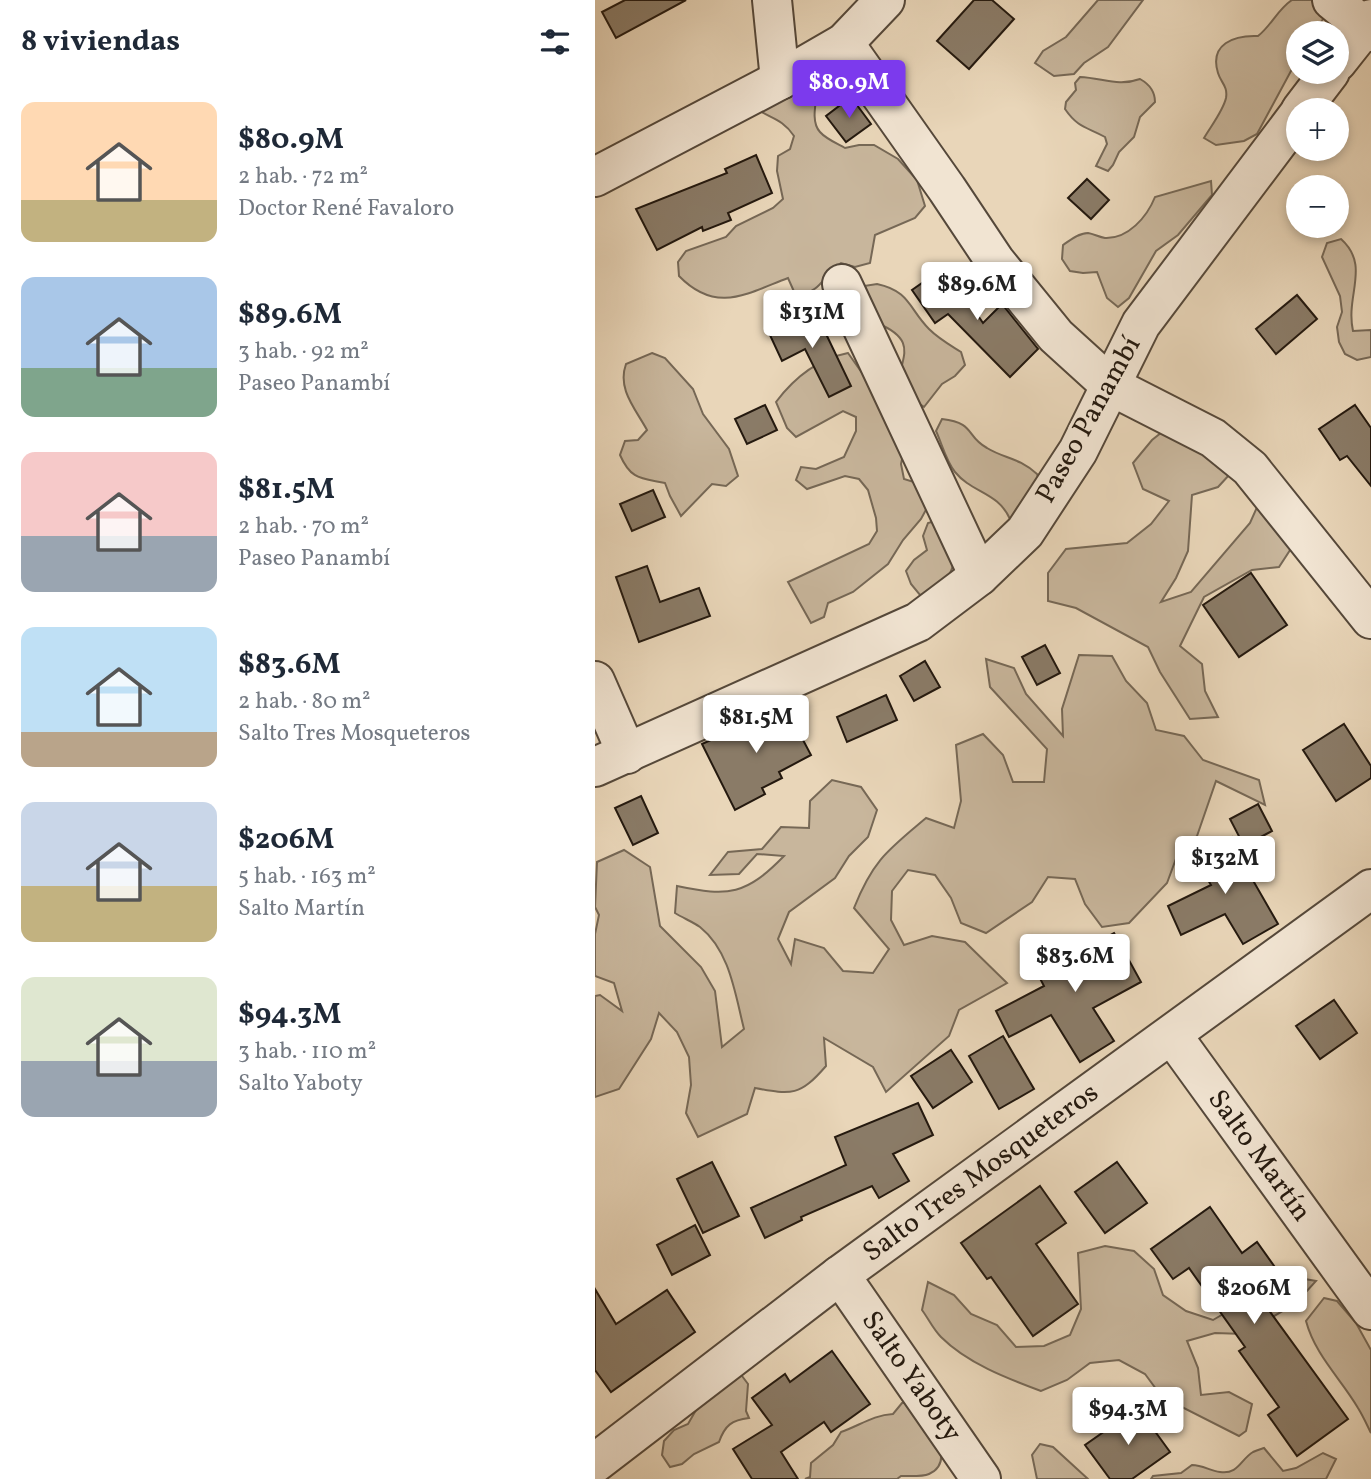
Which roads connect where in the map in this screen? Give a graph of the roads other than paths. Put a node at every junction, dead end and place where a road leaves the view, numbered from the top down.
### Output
1 (772, 0) edge
2 (885, 0) edge
3 (1332, 0) edge
4 (1369, 26) edge
5 (844, 43) junction
6 (1349, 48) edge
7 (780, 80) junction
8 (1286, 131) edge
9 (595, 177) edge
10 (842, 284) dead end
11 (1111, 386) junction
12 (979, 576) junction
13 (1371, 619) edge
14 (595, 681) edge
15 (611, 760) edge
16 (1371, 889) edge
17 (1172, 1035) junction
18 (840, 1275) junction
19 (1371, 1311) edge
20 (595, 1463) edge
21 (981, 1479) edge

1 - 7 street
2 - 5 street
3 - 4 street
4 - 6 street
5 - 7 street
5 - 11 street
7 - 9 street
8 - 11 street, Paseo Panambí
10 - 12 street
11 - 12 street, Paseo Panambí
11 - 13 street
12 - 15 street, Paseo Panambí
14 - 15 street
16 - 17 street, Salto Tres Mosqueteros
17 - 18 street, Salto Tres Mosqueteros
17 - 19 street, Salto Martín
18 - 20 street, Salto Tres Mosqueteros
18 - 21 street, Salto Yaboty

